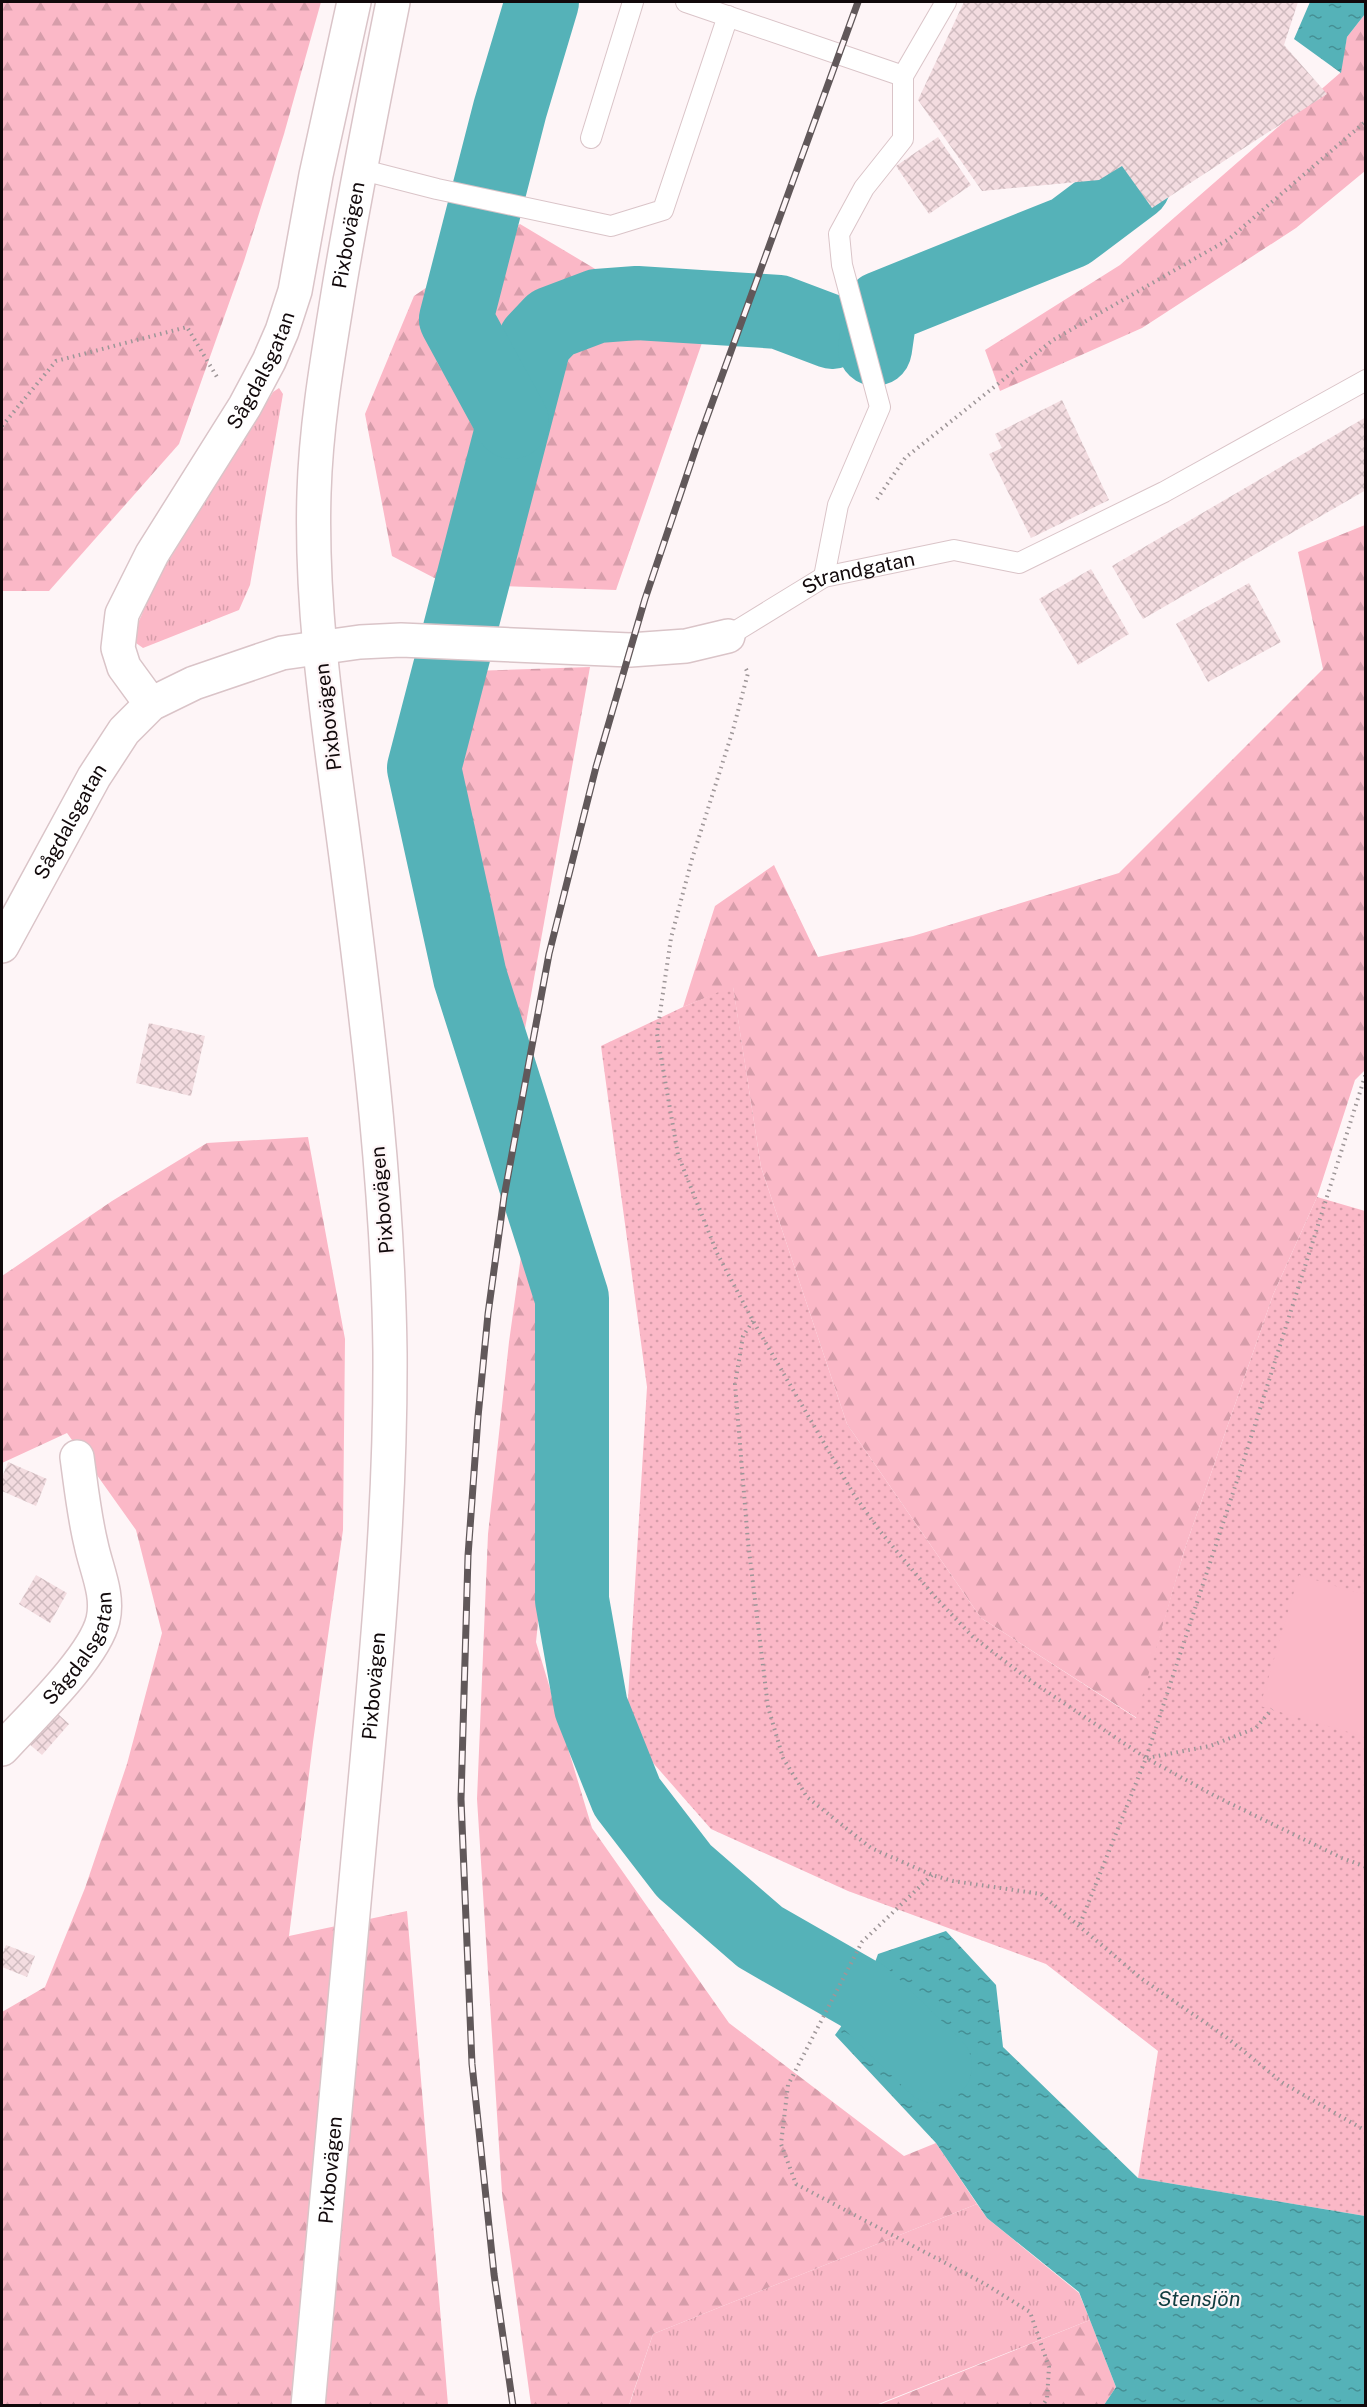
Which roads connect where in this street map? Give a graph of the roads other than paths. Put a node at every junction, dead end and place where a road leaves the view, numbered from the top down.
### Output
1 (354, 2) edge
2 (393, 2) edge
3 (633, 2) edge
4 (686, 2) edge
5 (946, 2) edge
6 (728, 16) junction
7 (903, 76) junction
8 (591, 138) dead end
9 (359, 169) junction
10 (1365, 380) edge
11 (824, 577) junction
12 (728, 636) joint
13 (320, 646) junction
14 (151, 704) junction
15 (2, 946) edge
16 (77, 1457) dead end
17 (2, 1749) edge
18 (308, 2406) edge

1 - 14 street, Sågdalsgatan
2 - 9 street, Pixbovägen
3 - 8 lane
4 - 6 lane
5 - 7 lane
6 - 7 lane
6 - 9 lane
7 - 11 lane
9 - 13 street, Pixbovägen
10 - 11 lane, Strandgatan
11 - 12 lane, Strandgatan
12 - 13 street, Strandgatan
13 - 14 street, Sågdalsgatan
13 - 18 street, Pixbovägen
14 - 15 street, Sågdalsgatan
16 - 17 street, Sågdalsgatan

